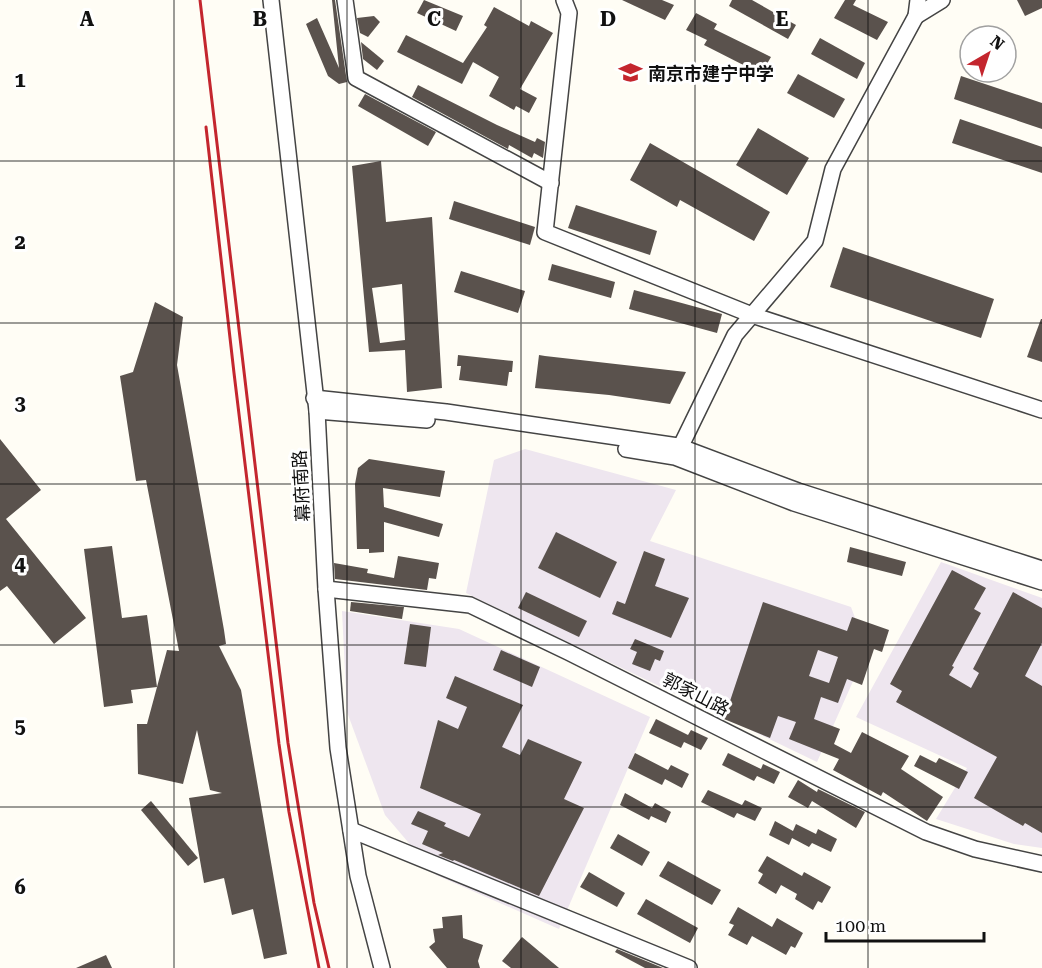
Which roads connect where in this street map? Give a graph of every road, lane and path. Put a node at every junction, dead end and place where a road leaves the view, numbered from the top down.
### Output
1 (271, 0) edge
2 (345, 0) edge
3 (564, 0) edge
4 (918, 0) edge
5 (942, 0) edge
6 (916, 16) junction
7 (551, 183) junction
8 (753, 315) junction
9 (316, 404) junction
10 (1042, 410) edge
11 (675, 457) junction
12 (1042, 569) edge
13 (1042, 582) edge
14 (326, 589) junction
15 (351, 830) junction
16 (1042, 864) edge
17 (382, 968) edge
18 (689, 968) edge

1 - 9 street, 幕府南路
2 - 7 street
3 - 7 street
4 - 6 street
5 - 6 street
6 - 8 street
7 - 8 street
8 - 10 street
8 - 11 street
9 - 11 street
9 - 12 street
9 - 14 street, 幕府南路
11 - 13 street
14 - 15 street, 幕府南路
14 - 16 street, 郭家山路
15 - 17 street, 幕府南路
15 - 18 street

